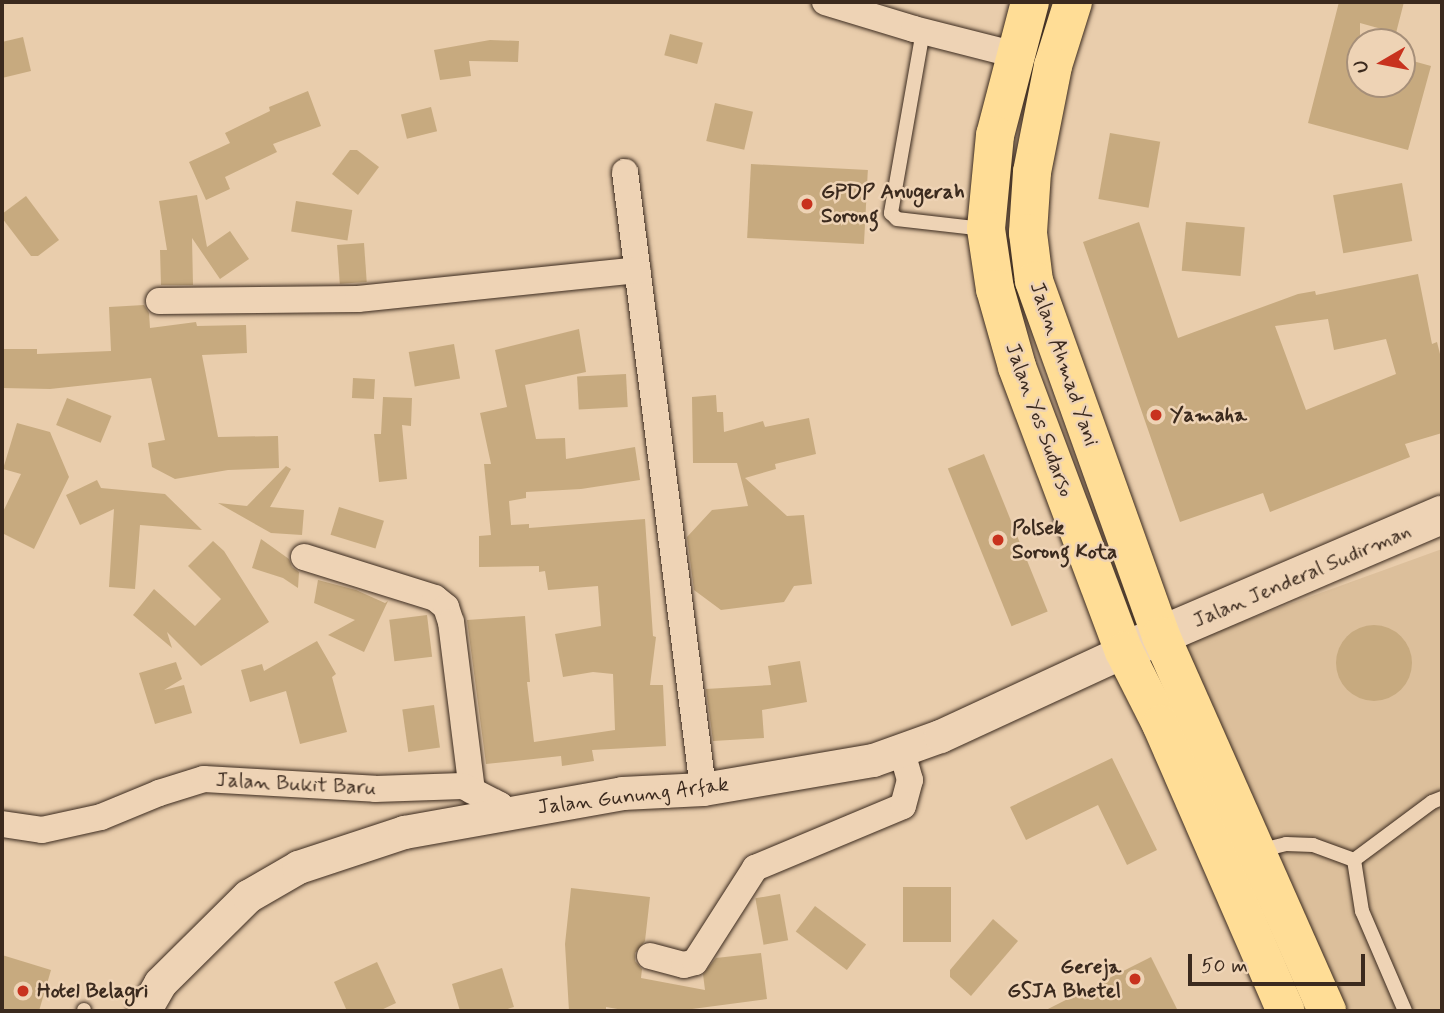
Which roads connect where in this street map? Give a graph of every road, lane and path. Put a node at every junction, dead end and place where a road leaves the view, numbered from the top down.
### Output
1 (825, 2) edge
2 (1030, 2) edge
3 (1073, 2) edge
4 (923, 31) junction
5 (1016, 55) junction
6 (625, 172) dead end
7 (970, 227) junction
8 (638, 270) junction
9 (159, 301) dead end
10 (1442, 515) edge
11 (304, 557) dead end
12 (1161, 636) junction
13 (1124, 651) junction
14 (901, 750) junction
15 (703, 789) junction
16 (471, 791) junction
17 (1442, 798) edge
18 (506, 813) junction
19 (2, 824) edge
20 (1255, 852) junction
21 (1354, 860) junction
22 (650, 956) dead end
23 (144, 1011) edge
24 (1286, 1011) edge
25 (1327, 1011) edge
26 (1405, 1011) edge

1 - 4 street
2 - 5 highway, Jalan Yos Sudarso
3 - 12 highway, Jalan Ahmad Yani
4 - 5 street
4 - 7 lane
5 - 7 highway, Jalan Yos Sudarso
6 - 8 street
7 - 13 highway, Jalan Yos Sudarso
8 - 9 street
8 - 15 street
10 - 12 main road, Jalan Jenderal Sudirman
11 - 16 street
12 - 13 main road, Jalan Gunung Arfak
12 - 20 highway
13 - 14 street, Jalan Gunung Arfak
13 - 24 highway, Jalan Yos Sudarso
14 - 15 street, Jalan Gunung Arfak
14 - 22 street
15 - 18 street, Jalan Gunung Arfak
16 - 18 street, Jalan Bukit Baru
16 - 19 street, Jalan Bukit Baru
17 - 21 lane
18 - 23 street, Jalan Gunung Arfak
20 - 21 lane
20 - 25 highway
21 - 26 lane

